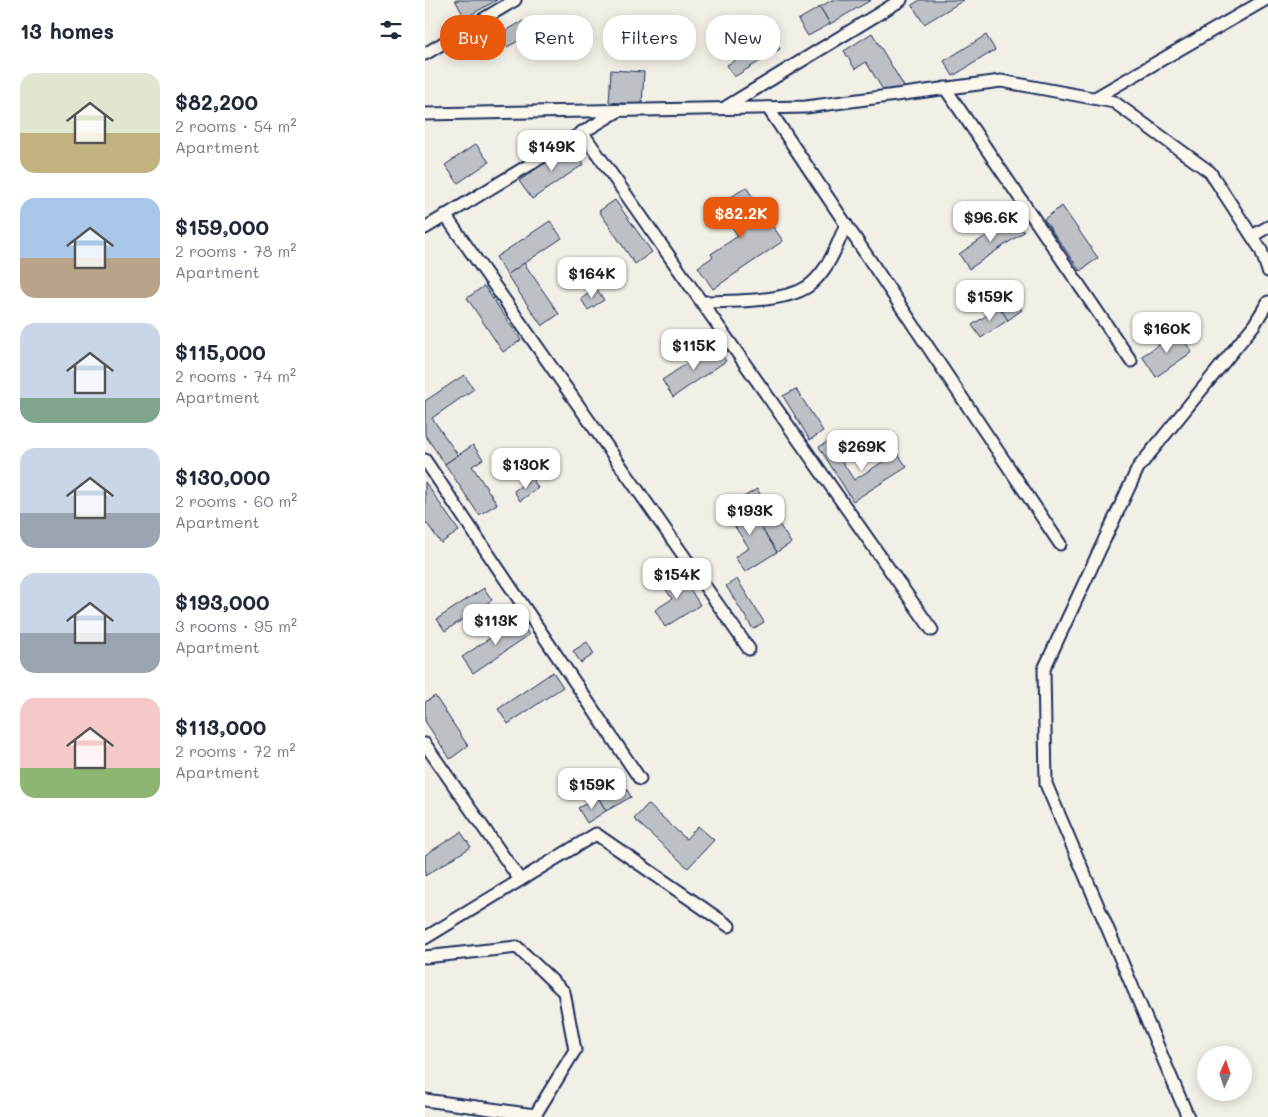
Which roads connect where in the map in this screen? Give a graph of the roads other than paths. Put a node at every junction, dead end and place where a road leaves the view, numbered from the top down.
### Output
1 (515, 0) edge
2 (901, 0) edge
3 (1265, 0) edge
4 (425, 54) edge
5 (945, 88) junction
6 (1095, 98) junction
7 (768, 108) junction
8 (724, 109) junction
9 (618, 110) junction
10 (425, 114) edge
11 (582, 132) junction
12 (445, 215) junction
13 (846, 224) junction
14 (1268, 227) edge
15 (425, 228) edge
16 (1252, 236) junction
17 (1268, 271) edge
18 (702, 302) junction
19 (1268, 302) edge
20 (1131, 361) dead end
21 (425, 460) edge
22 (1060, 544) dead end
23 (932, 630) dead end
24 (749, 649) dead end
25 (425, 744) edge
26 (640, 779) dead end
27 (520, 880) junction
28 (729, 926) dead end
29 (425, 938) edge
30 (425, 957) edge
31 (425, 1100) edge
32 (535, 1116) edge
33 (1188, 1117) edge

1 - 4 lane
2 - 8 lane
3 - 6 lane
5 - 6 lane
5 - 7 lane
5 - 20 lane
6 - 16 lane
7 - 8 lane
7 - 13 lane
8 - 9 lane
9 - 10 lane
9 - 11 lane
11 - 12 lane
11 - 18 lane
12 - 15 lane
12 - 24 lane
13 - 18 lane
13 - 22 lane
14 - 16 lane
16 - 17 lane
18 - 23 lane
19 - 33 lane
21 - 26 lane
25 - 27 lane
27 - 28 lane
27 - 29 lane
30 - 32 lane
31 - 32 lane

